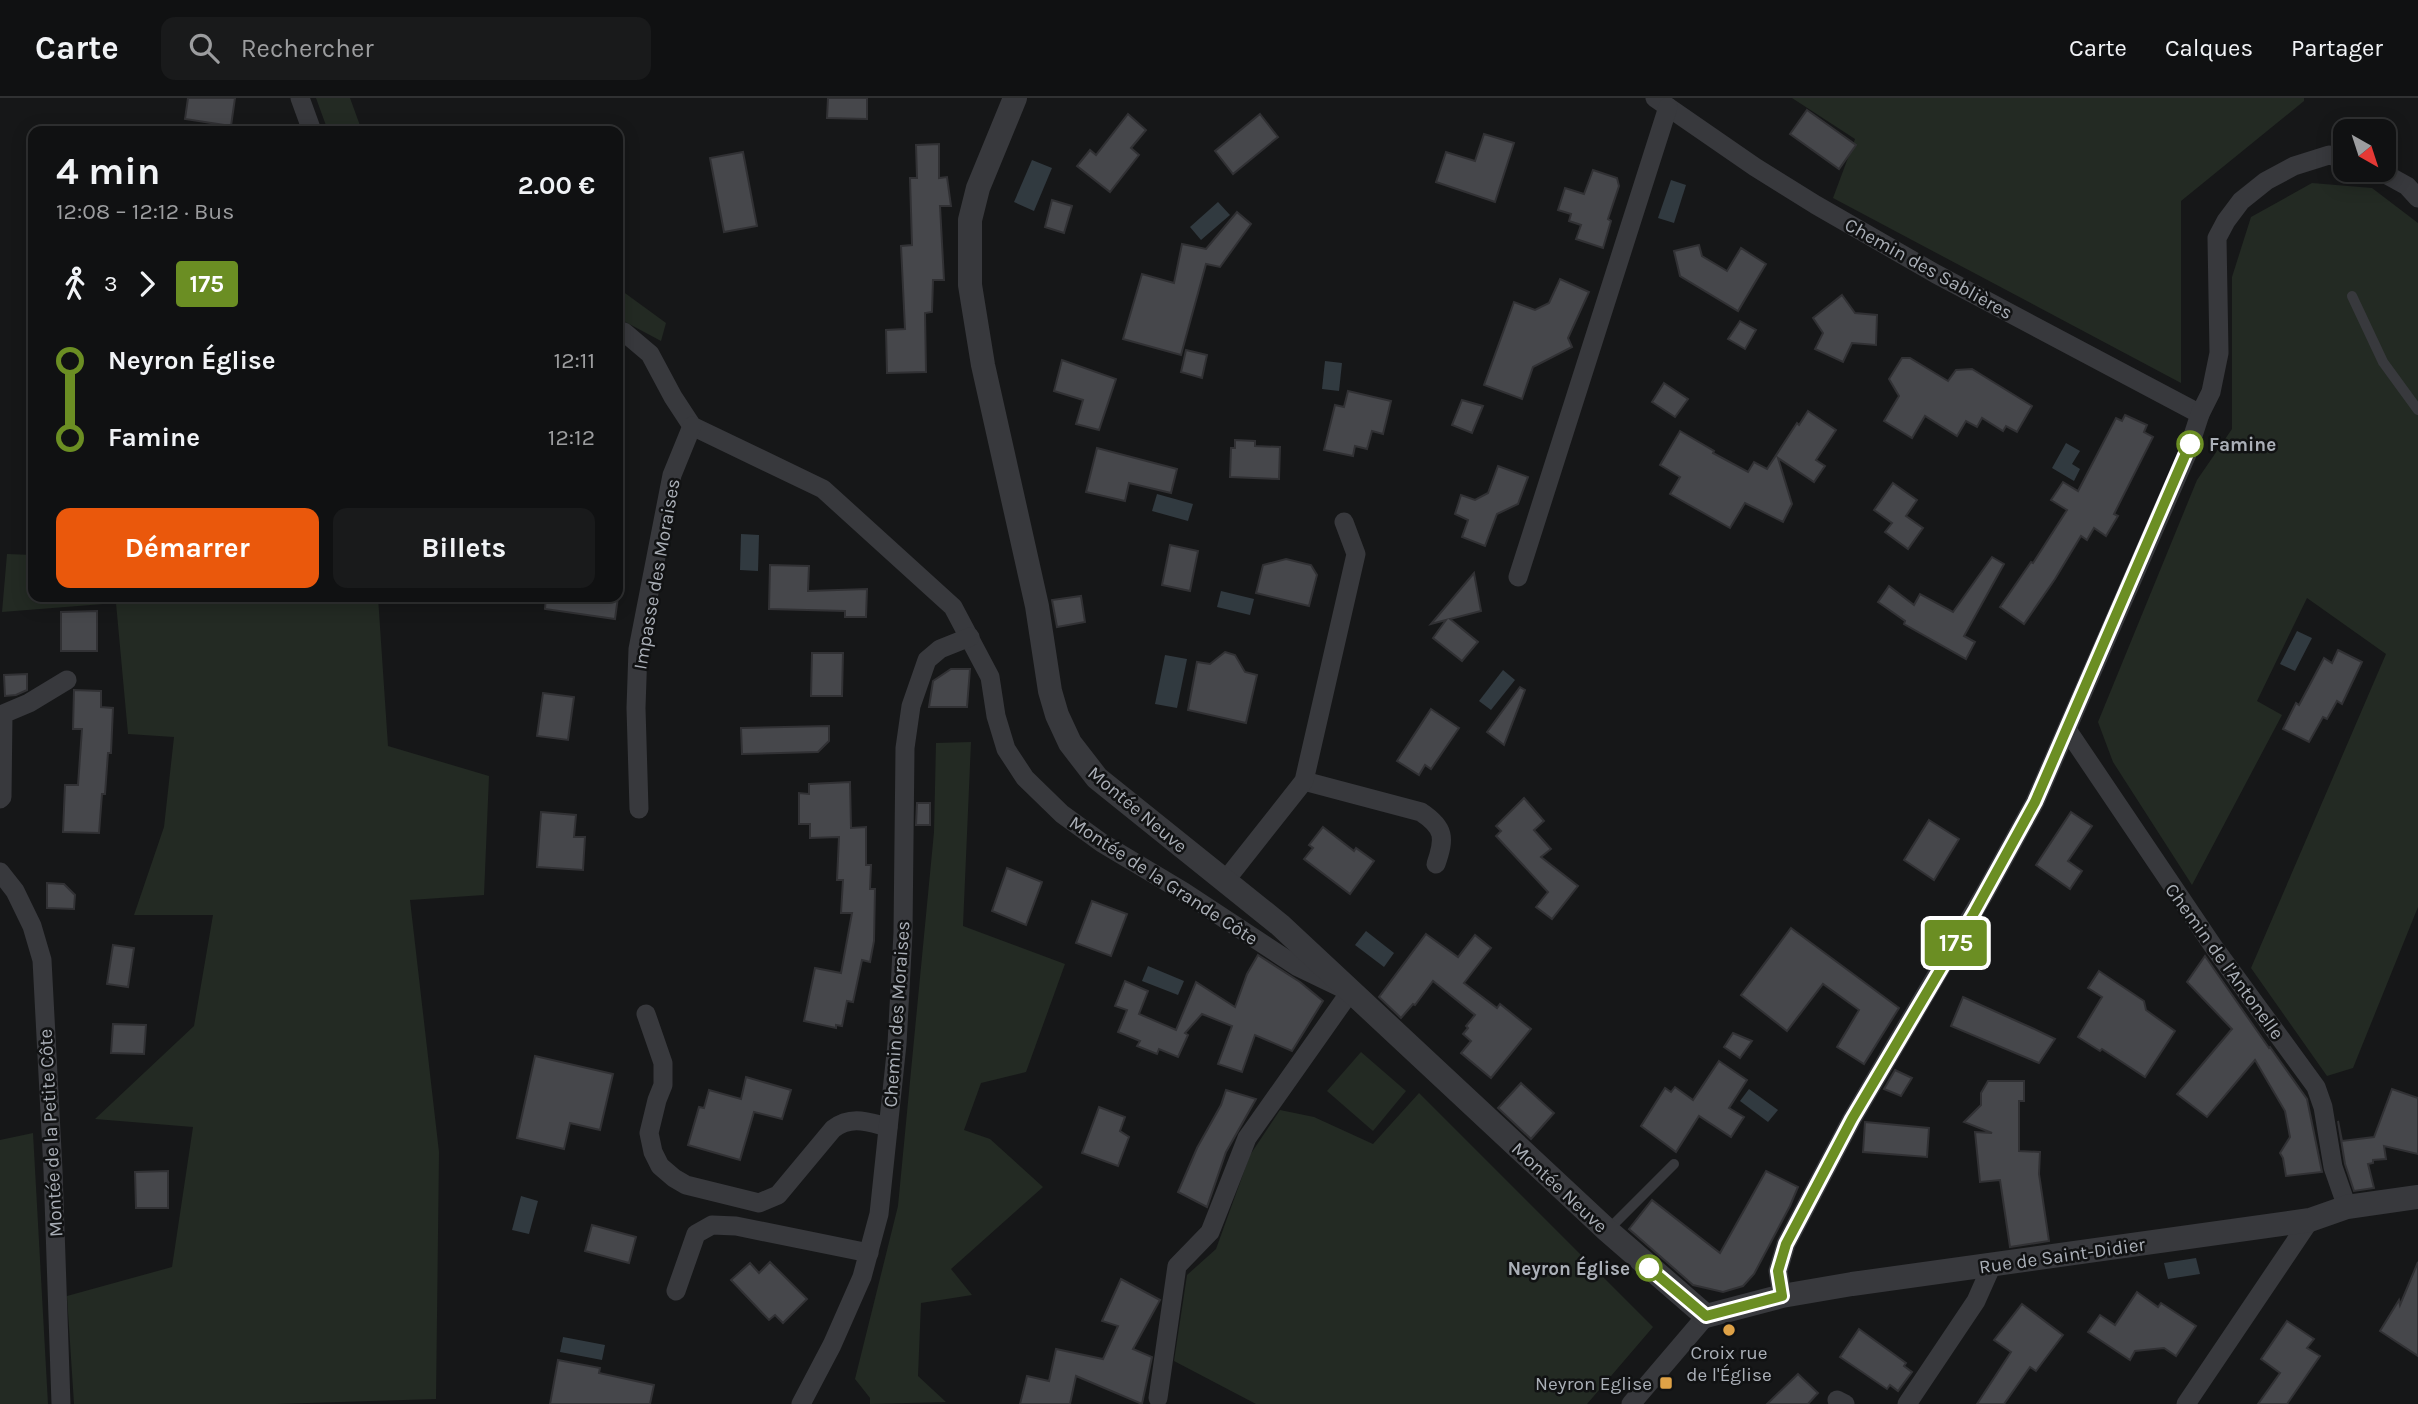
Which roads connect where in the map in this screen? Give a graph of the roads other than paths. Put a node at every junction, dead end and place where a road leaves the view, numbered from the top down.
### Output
1 (300, 98) edge
2 (1015, 98) edge
3 (1662, 102) edge
4 (310, 126) edge
5 (2333, 156) edge
6 (2396, 180) edge
7 (2418, 198) edge
8 (2352, 296) dead end
9 (623, 332) edge
10 (2418, 410) edge
11 (2200, 414) junction
12 (692, 426) junction
13 (1343, 523) dead end
14 (1518, 577) dead end
15 (966, 630) junction
16 (67, 680) dead end
17 (2068, 731) junction
18 (1304, 781) junction
19 (0, 799) edge
20 (639, 809) dead end
21 (1436, 864) dead end
22 (0, 872) edge
23 (1225, 881) junction
24 (1350, 992) junction
25 (646, 1014) dead end
26 (888, 1126) junction
27 (1674, 1164) dead end
28 (2418, 1196) edge
29 (2347, 1207) junction
30 (2310, 1220) junction
31 (1608, 1231) junction
32 (869, 1253) junction
33 (1992, 1265) junction
34 (676, 1291) dead end
35 (1782, 1296) junction
36 (1706, 1316) junction
37 (1158, 1398) dead end
38 (61, 1404) edge
39 (801, 1404) edge
40 (1631, 1404) edge
41 (1908, 1404) edge
42 (2186, 1404) edge

1 - 4 street
2 - 23 street, Montée Neuve
3 - 11 street, Chemin des Sablières
3 - 14 street, Chemin des Sablières
5 - 11 street
6 - 7 street
8 - 10 lane
9 - 12 street
11 - 17 street
12 - 15 street, Montée de la Grande Côte
12 - 20 street, Impasse des Moraises
13 - 18 street
15 - 24 street, Montée de la Grande Côte
15 - 26 street, Chemin des Moraises
16 - 19 street
17 - 29 street, Chemin de l'Antonelle
17 - 35 street
18 - 21 street
18 - 23 street
22 - 38 street, Montée de la Petite Côte
23 - 24 street, Montée Neuve
24 - 31 street, Montée Neuve
24 - 37 street
25 - 26 street
26 - 32 street, Chemin des Moraises
27 - 31 lane
28 - 29 street, Rue de Saint-Didier
29 - 30 street, Rue de Saint-Didier
30 - 33 street, Rue de Saint-Didier
30 - 42 street
31 - 36 street, Montée Neuve
32 - 34 street
32 - 39 street, Chemin des Moraises
33 - 35 street, Rue de Saint-Didier
33 - 41 street
35 - 36 street, Rue de Saint-Didier
36 - 40 street

